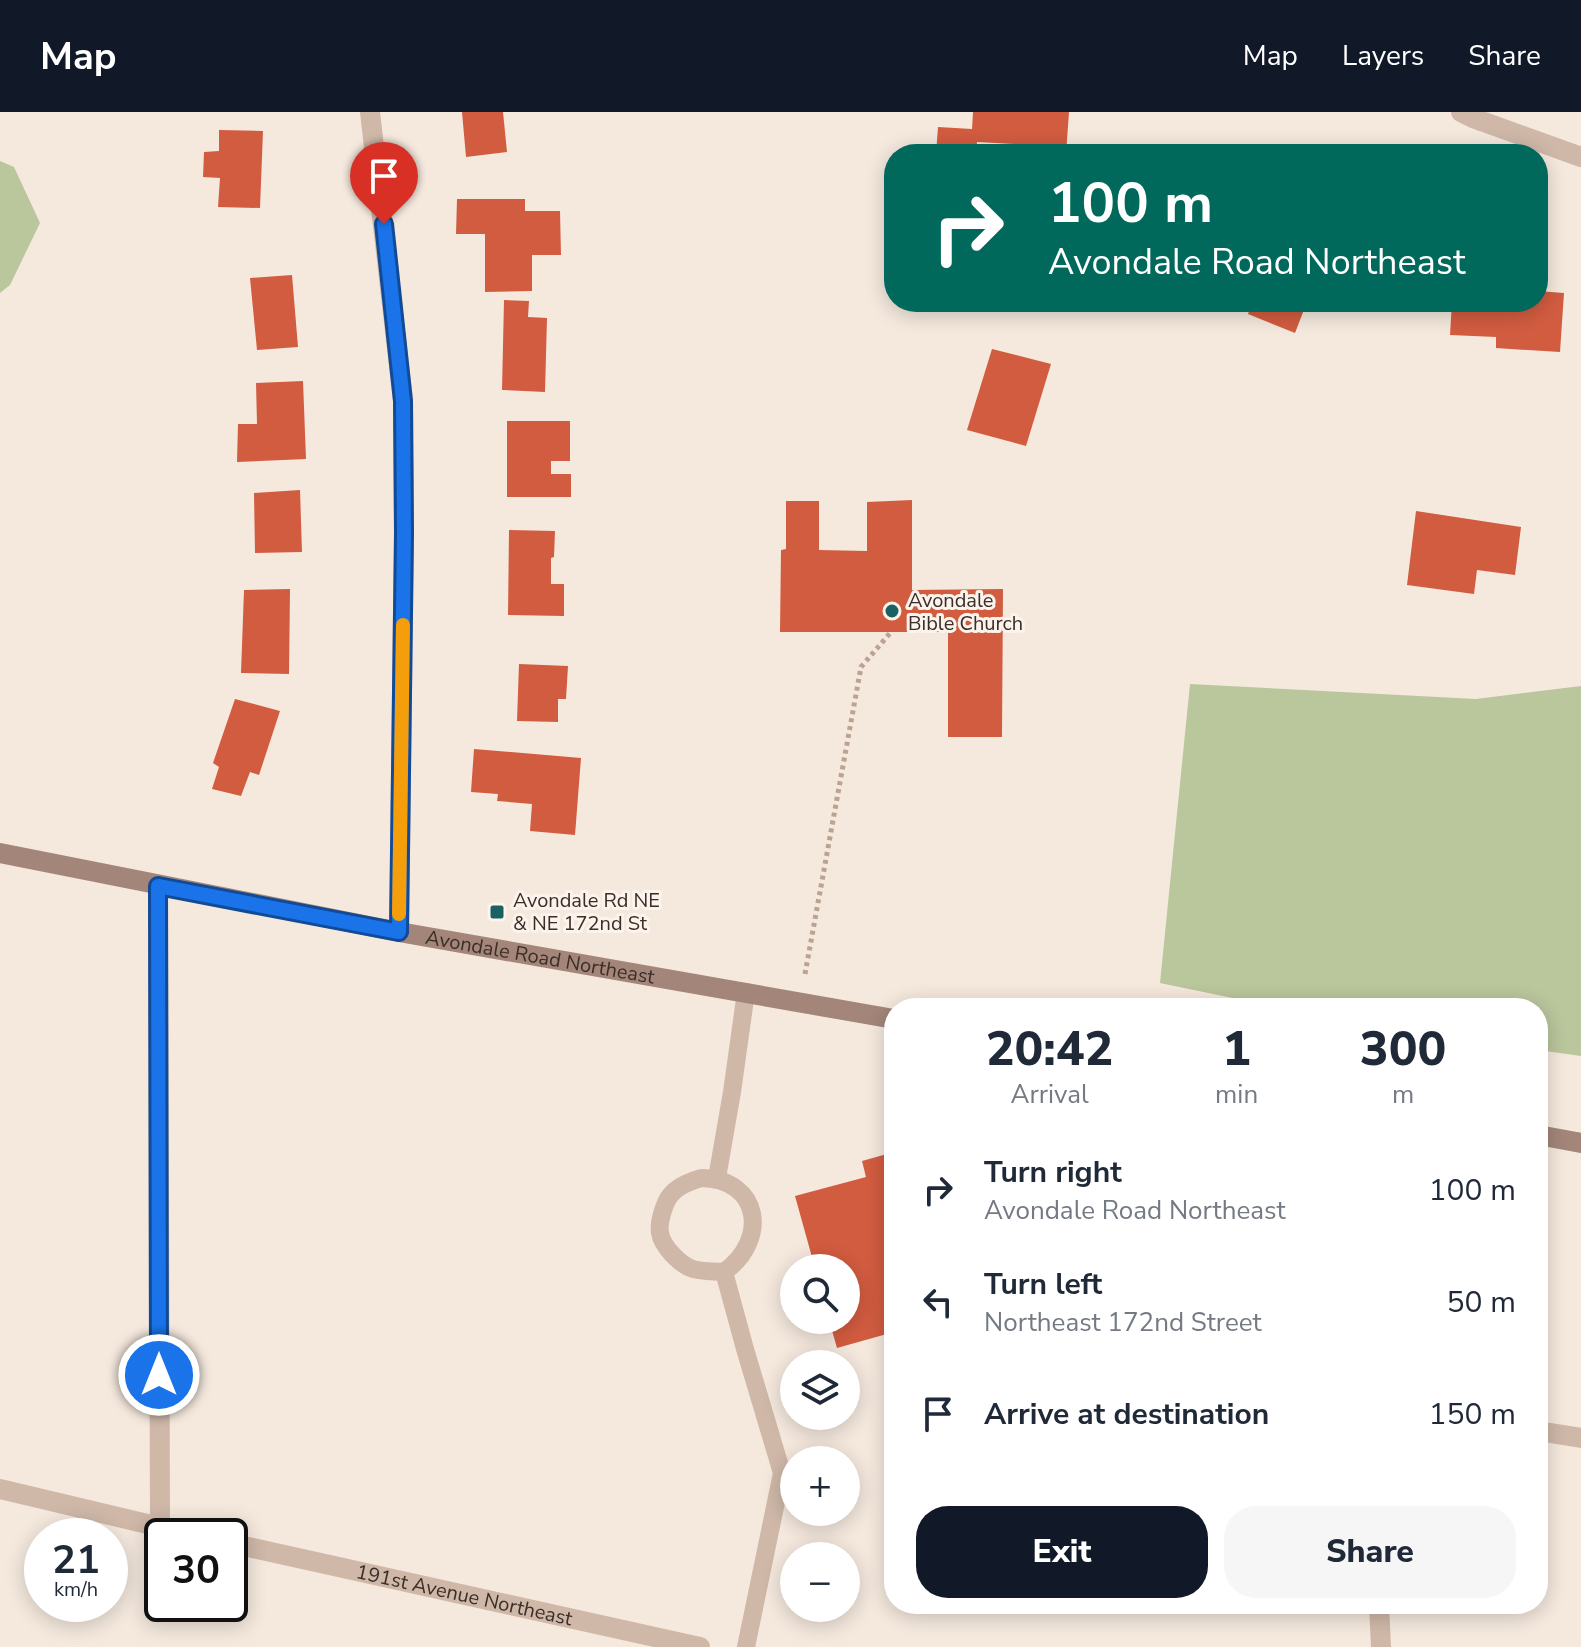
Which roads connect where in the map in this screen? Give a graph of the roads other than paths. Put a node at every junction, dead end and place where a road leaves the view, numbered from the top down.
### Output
1 (370, 112) edge
2 (1461, 112) edge
3 (1545, 144) edge
4 (1548, 145) edge
5 (1581, 157) edge
6 (0, 853) edge
7 (158, 886) junction
8 (399, 932) junction
9 (746, 992) junction
10 (884, 1017) edge
11 (1548, 1137) edge
12 (1581, 1143) edge
13 (717, 1178) junction
14 (724, 1272) junction
15 (1548, 1433) edge
16 (1581, 1438) edge
17 (0, 1489) edge
18 (160, 1518) edge
19 (144, 1524) edge
20 (248, 1547) edge
21 (1379, 1614) edge
22 (700, 1647) edge
23 (746, 1647) edge
24 (1381, 1647) edge

1 - 8 street
2 - 3 street
4 - 5 street
6 - 7 main road, Avondale Road Northeast
7 - 8 main road, Avondale Road Northeast
7 - 18 street
8 - 9 main road, Avondale Road Northeast
9 - 10 main road, Avondale Road Northeast
9 - 13 lane
11 - 12 main road
13 - 14 lane
13 - 14 lane
14 - 23 lane
15 - 16 street
17 - 19 street
20 - 22 street, 191st Avenue Northeast
21 - 24 street

